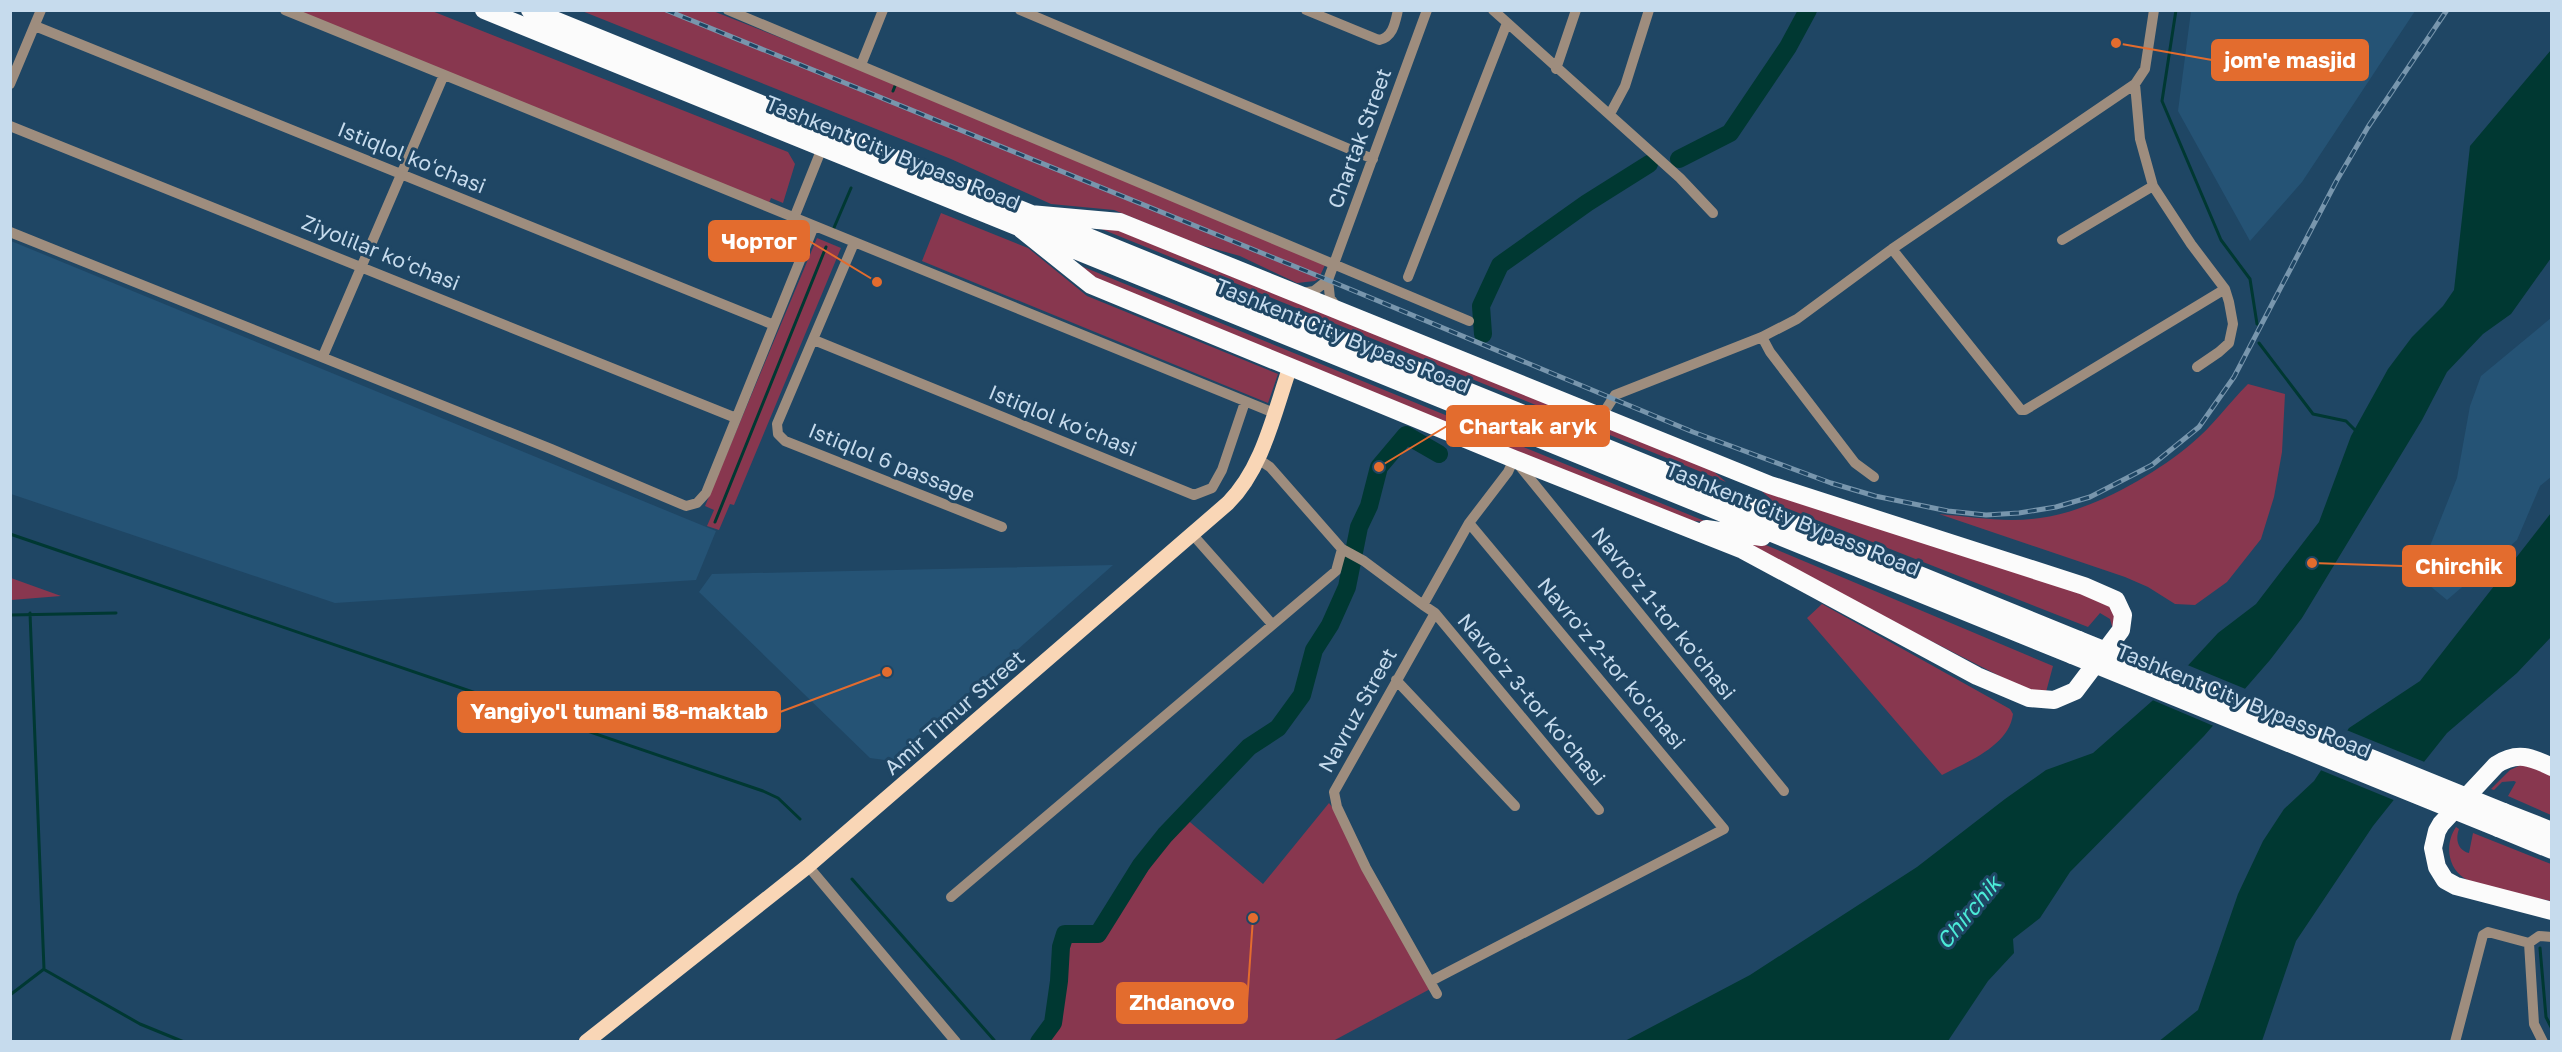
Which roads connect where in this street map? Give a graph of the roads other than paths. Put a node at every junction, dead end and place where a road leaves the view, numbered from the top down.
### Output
1 (40, 10) edge
2 (285, 10) edge
3 (484, 10) edge
4 (530, 10) edge
5 (728, 10) edge
6 (883, 10) edge
7 (1020, 10) edge
8 (1306, 10) edge
9 (1398, 10) edge
10 (1427, 10) edge
11 (1493, 10) edge
12 (1576, 10) edge
13 (1649, 10) edge
14 (2154, 10) edge
15 (1507, 22) junction
16 (35, 26) junction
17 (861, 65) junction
18 (1556, 69) junction
19 (443, 77) junction
20 (10, 84) edge
21 (2135, 84) junction
22 (1610, 114) junction
23 (10, 126) edge
24 (829, 131) junction
25 (822, 148) junction
26 (1373, 159) junction
27 (401, 174) junction
28 (2153, 186) junction
29 (1713, 213) dead end
30 (794, 218) junction
31 (1025, 221) junction
32 (814, 226) junction
33 (10, 232) edge
34 (2062, 240) dead end
35 (854, 243) junction
36 (1892, 249) junction
37 (1334, 264) junction
38 (363, 266) junction
39 (1408, 278) dead end
40 (1328, 280) junction
41 (2224, 289) junction
42 (1290, 291) junction
43 (1346, 314) junction
44 (1468, 321) dead end
45 (774, 325) junction
46 (1762, 337) junction
47 (814, 340) junction
48 (323, 356) junction
49 (1290, 367) junction
50 (2197, 367) dead end
51 (1245, 402) junction
52 (1274, 413) junction
53 (1601, 417) junction
54 (736, 418) junction
55 (1258, 459) junction
56 (1514, 459) junction
57 (1706, 459) junction
58 (1874, 477) dead end
59 (1469, 524) junction
60 (1678, 525) junction
61 (1002, 527) dead end
62 (1790, 532) junction
63 (1193, 535) junction
64 (1344, 551) junction
65 (1423, 605) junction
66 (1435, 613) junction
67 (1271, 623) junction
68 (1396, 680) junction
69 (2552, 767) edge
70 (1784, 791) dead end
71 (1515, 806) dead end
72 (1599, 810) dead end
73 (2501, 820) junction
74 (2552, 831) edge
75 (2552, 850) edge
76 (808, 866) junction
77 (951, 897) dead end
78 (2552, 912) edge
79 (2552, 937) edge
80 (2529, 943) junction
81 (1431, 981) junction
82 (1437, 994) dead end
83 (586, 1041) edge
84 (956, 1041) edge
85 (2455, 1041) edge
86 (2543, 1041) edge

1 - 16 street
2 - 19 street
3 - 25 highway, Tashkent City Bypass Road
4 - 24 highway, Tashkent City Bypass Road
5 - 17 street
6 - 17 street
7 - 26 street
8 - 9 street
10 - 26 street, Chartak Street
11 - 15 street
12 - 18 street
13 - 22 street
14 - 21 street
15 - 18 street
15 - 39 street
16 - 20 street
16 - 27 street, Istiqlol koʻchasi
17 - 37 street
18 - 22 street
19 - 27 street
19 - 30 street
21 - 28 street
21 - 36 street
22 - 29 street
23 - 38 street, Ziyolilar koʻchasi
24 - 25 highway
24 - 31 highway, Tashkent City Bypass Road
25 - 30 street
25 - 31 highway, Tashkent City Bypass Road
26 - 37 street, Chartak Street
27 - 38 street
27 - 45 street, Istiqlol koʻchasi
28 - 34 street
28 - 41 street
30 - 32 street
31 - 42 highway
31 - 49 highway
31 - 62 highway, Tashkent City Bypass Road
32 - 35 street
32 - 45 street
33 - 48 street
35 - 47 street
35 - 51 street
36 - 41 street
36 - 46 street
37 - 40 street, Chartak Street
37 - 44 street
38 - 48 street
38 - 54 street, Ziyolilar koʻchasi
40 - 42 street
40 - 43 street
41 - 50 street
42 - 43 highway
43 - 53 highway
45 - 54 street
46 - 53 street
46 - 58 street
47 - 51 street, Istiqlol koʻchasi
47 - 61 street, Istiqlol 6 passage
48 - 54 street
49 - 52 main road, Amir Timur Street
49 - 56 highway
51 - 52 street
52 - 55 main road, Amir Timur Street
53 - 57 highway
55 - 63 main road, Amir Timur Street
55 - 64 street
56 - 59 street
56 - 60 highway
56 - 70 street, Navro'z 1-tor ko'chasi
57 - 60 highway
57 - 62 highway
59 - 65 street
59 - 81 street, Navro'z 2-tor ko'chasi
60 - 62 highway
62 - 73 highway, Tashkent City Bypass Road, bridge
63 - 67 street
63 - 76 main road, Amir Timur Street
64 - 65 street
64 - 67 street
65 - 66 street
66 - 68 street, Navruz Street
66 - 72 street, Navro'z 3-tor ko'chasi
67 - 77 street
68 - 71 street
68 - 81 street, Navruz Street
69 - 78 highway
73 - 74 highway, Tashkent City Bypass Road
73 - 75 highway, Tashkent City Bypass Road
76 - 83 main road, Amir Timur Street
76 - 84 street
79 - 80 street
80 - 85 street
80 - 86 street
81 - 82 street, Navruz Street

